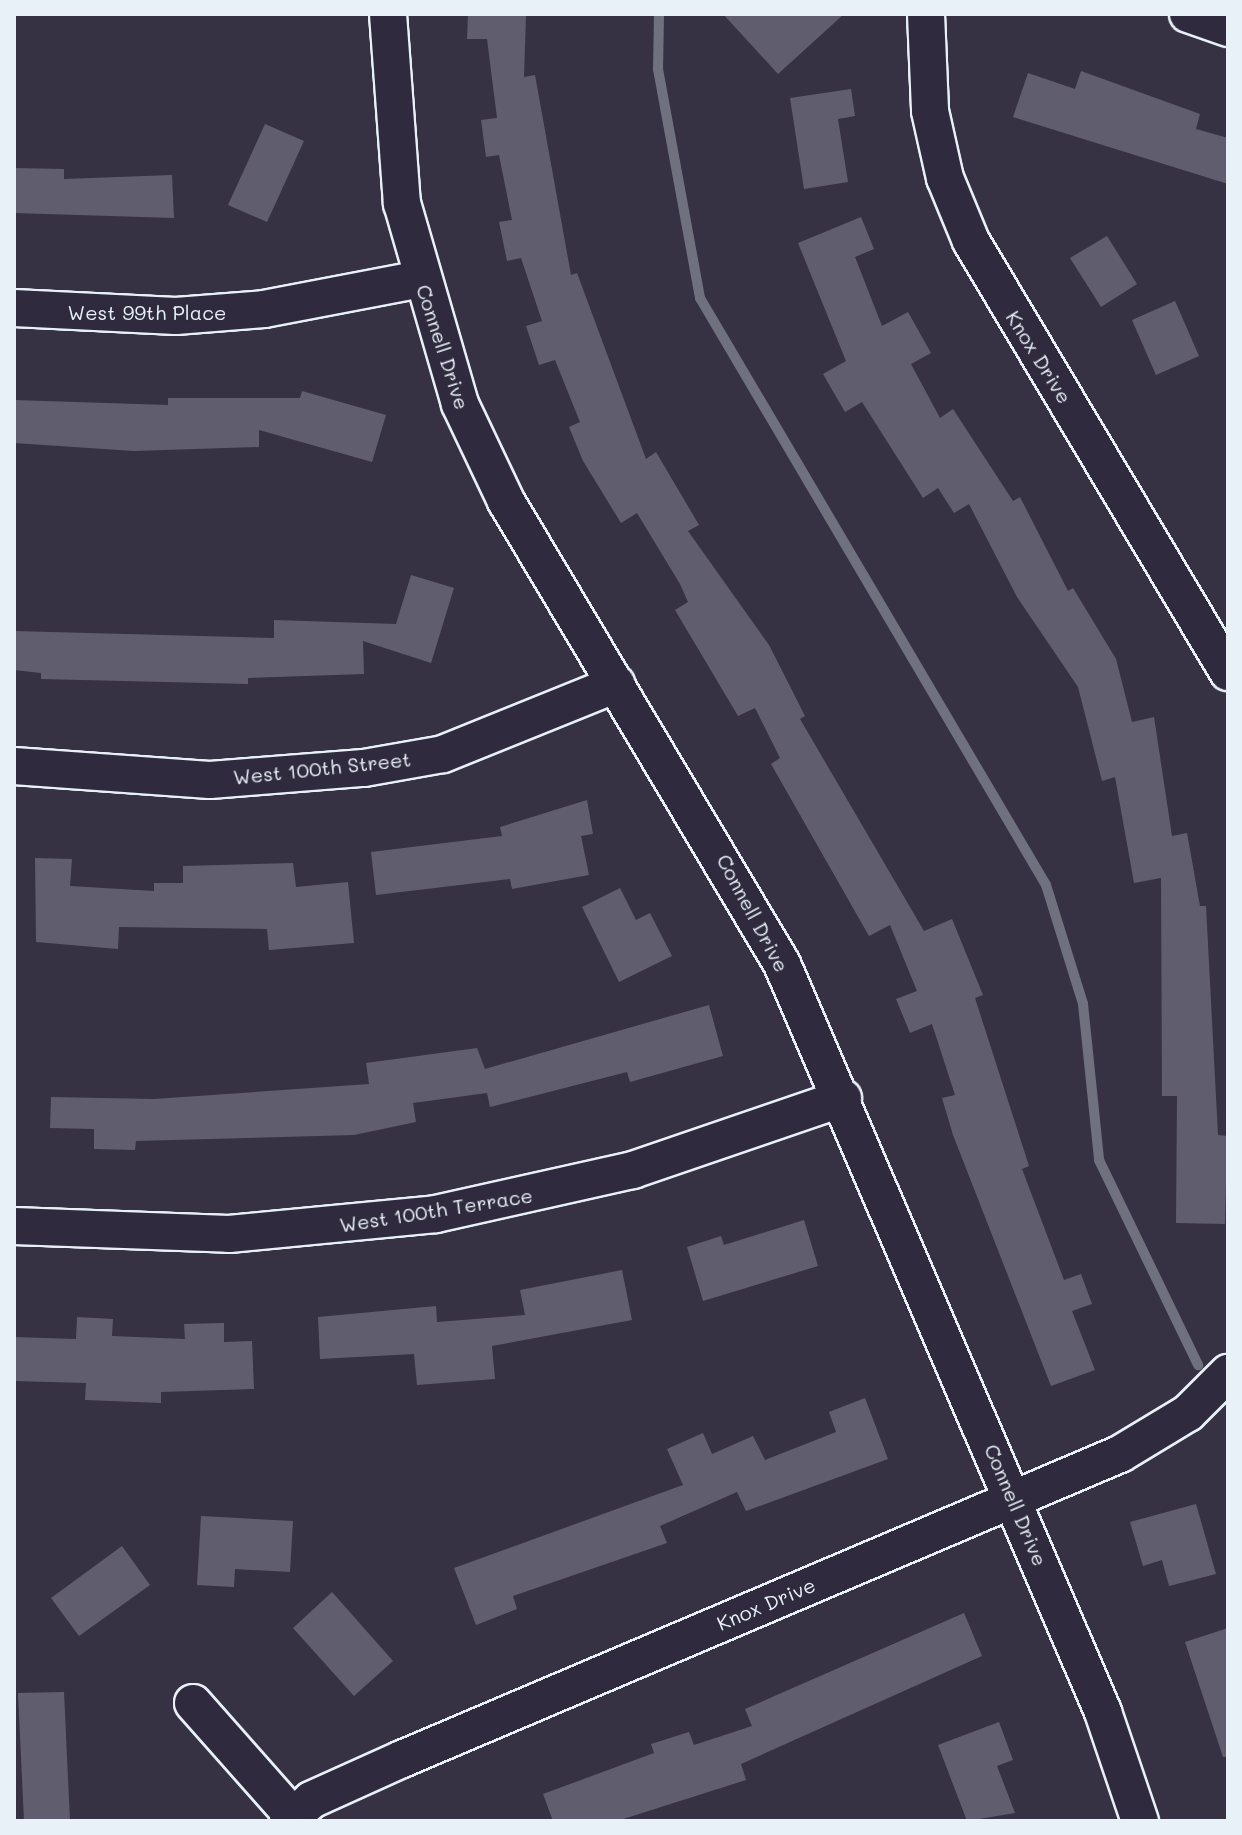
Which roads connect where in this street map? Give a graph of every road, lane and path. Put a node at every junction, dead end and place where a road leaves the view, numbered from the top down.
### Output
1 (388, 14) edge
2 (926, 14) edge
3 (1188, 14) edge
4 (1228, 28) edge
5 (421, 279) junction
6 (14, 308) edge
7 (1228, 672) edge
8 (616, 684) junction
9 (14, 766) edge
10 (843, 1098) junction
11 (14, 1226) edge
12 (1228, 1373) edge
13 (1013, 1499) junction
14 (193, 1703) dead end
15 (290, 1819) edge
16 (1140, 1821) edge

1 - 5 street, Connell Drive
2 - 7 street, Knox Drive
3 - 4 street
5 - 6 street, West 99th Place
5 - 8 street, Connell Drive
8 - 9 street, West 100th Street
8 - 10 street, Connell Drive
10 - 11 street, West 100th Terrace
10 - 13 street, Connell Drive
12 - 13 street, Knox Drive
13 - 15 street, Knox Drive
13 - 16 street, Connell Drive
14 - 15 street, Knox Drive

